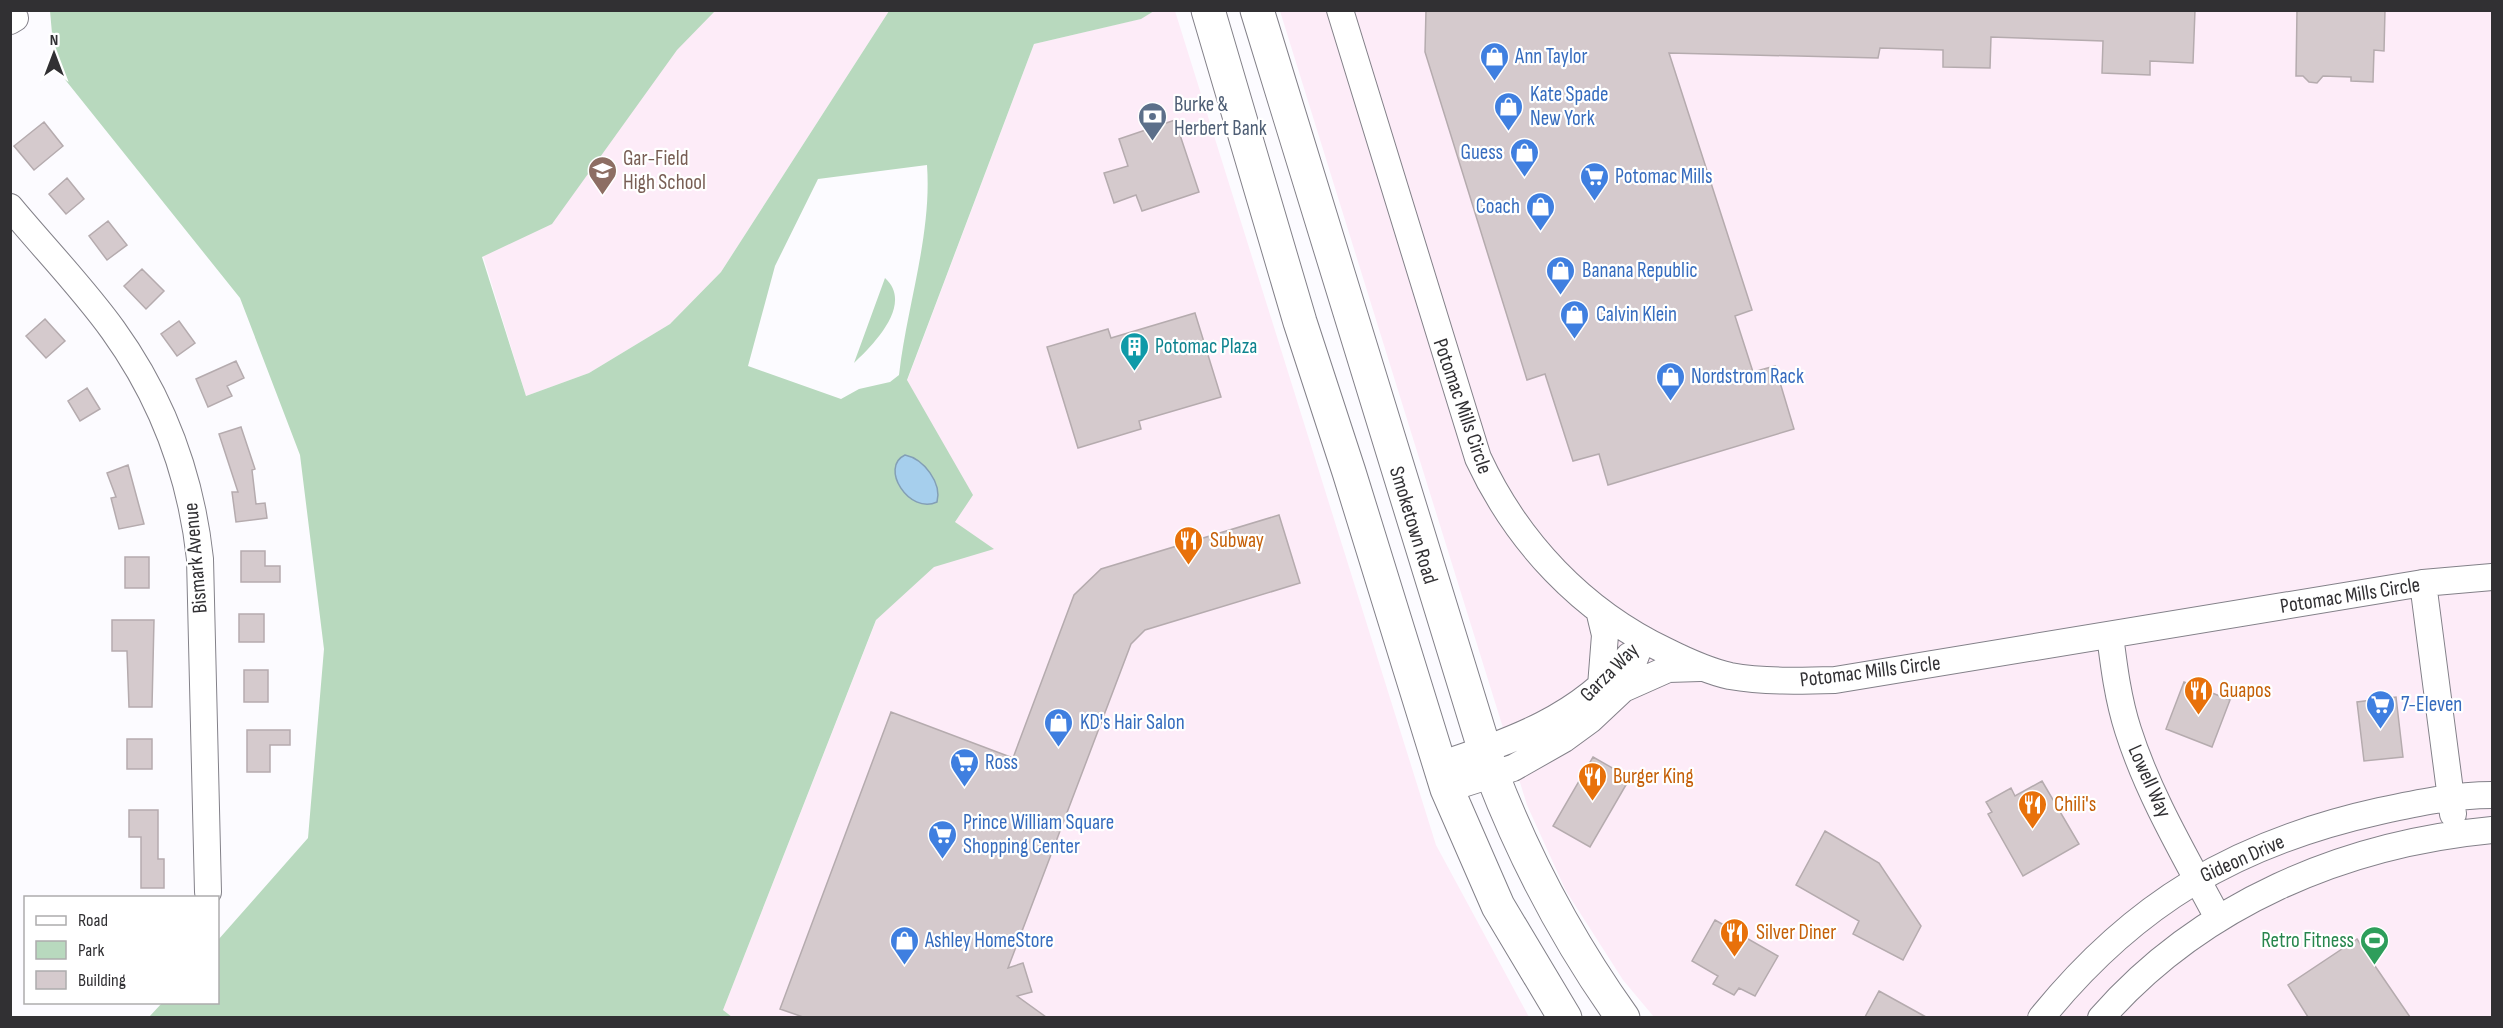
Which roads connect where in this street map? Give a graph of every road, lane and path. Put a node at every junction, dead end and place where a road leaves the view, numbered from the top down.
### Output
1 (1208, 10) edge
2 (1257, 10) edge
3 (1340, 10) edge
4 (1268, 48) junction
5 (1223, 61) junction
6 (10, 207) edge
7 (2493, 577) edge
8 (2423, 583) junction
9 (1599, 610) junction
10 (2110, 635) junction
11 (1642, 640) junction
12 (1707, 669) junction
13 (1612, 688) junction
14 (1488, 762) junction
15 (1443, 777) junction
16 (2493, 795) edge
17 (2451, 798) junction
18 (2493, 830) edge
19 (2456, 834) junction
20 (2197, 878) junction
21 (208, 892) dead end
22 (2218, 918) junction
23 (1565, 1017) edge
24 (1623, 1017) edge
25 (2042, 1017) edge
26 (2101, 1017) edge

1 - 5 main road
2 - 4 main road, Smoketown Road
3 - 9 street, Potomac Mills Circle
4 - 5 main road
4 - 14 main road, Smoketown Road
5 - 15 main road
6 - 21 street, Bismark Avenue
7 - 8 street, Potomac Mills Circle
8 - 10 street, Potomac Mills Circle
8 - 17 street
9 - 11 street, Potomac Mills Circle
9 - 13 street
10 - 12 street, Potomac Mills Circle
10 - 20 street, Lowell Way
11 - 12 street, Potomac Mills Circle
11 - 13 street, Garza Way
12 - 13 street
13 - 14 street, Garza Way
14 - 15 street, Garza Way
14 - 24 main road, Smoketown Road
15 - 23 main road
16 - 17 street, Gideon Drive
17 - 19 street
17 - 20 street, Gideon Drive
18 - 19 street, Gideon Drive
19 - 22 street, Gideon Drive
20 - 22 street, Lowell Way
20 - 25 street, Gideon Drive
22 - 26 street, Gideon Drive

